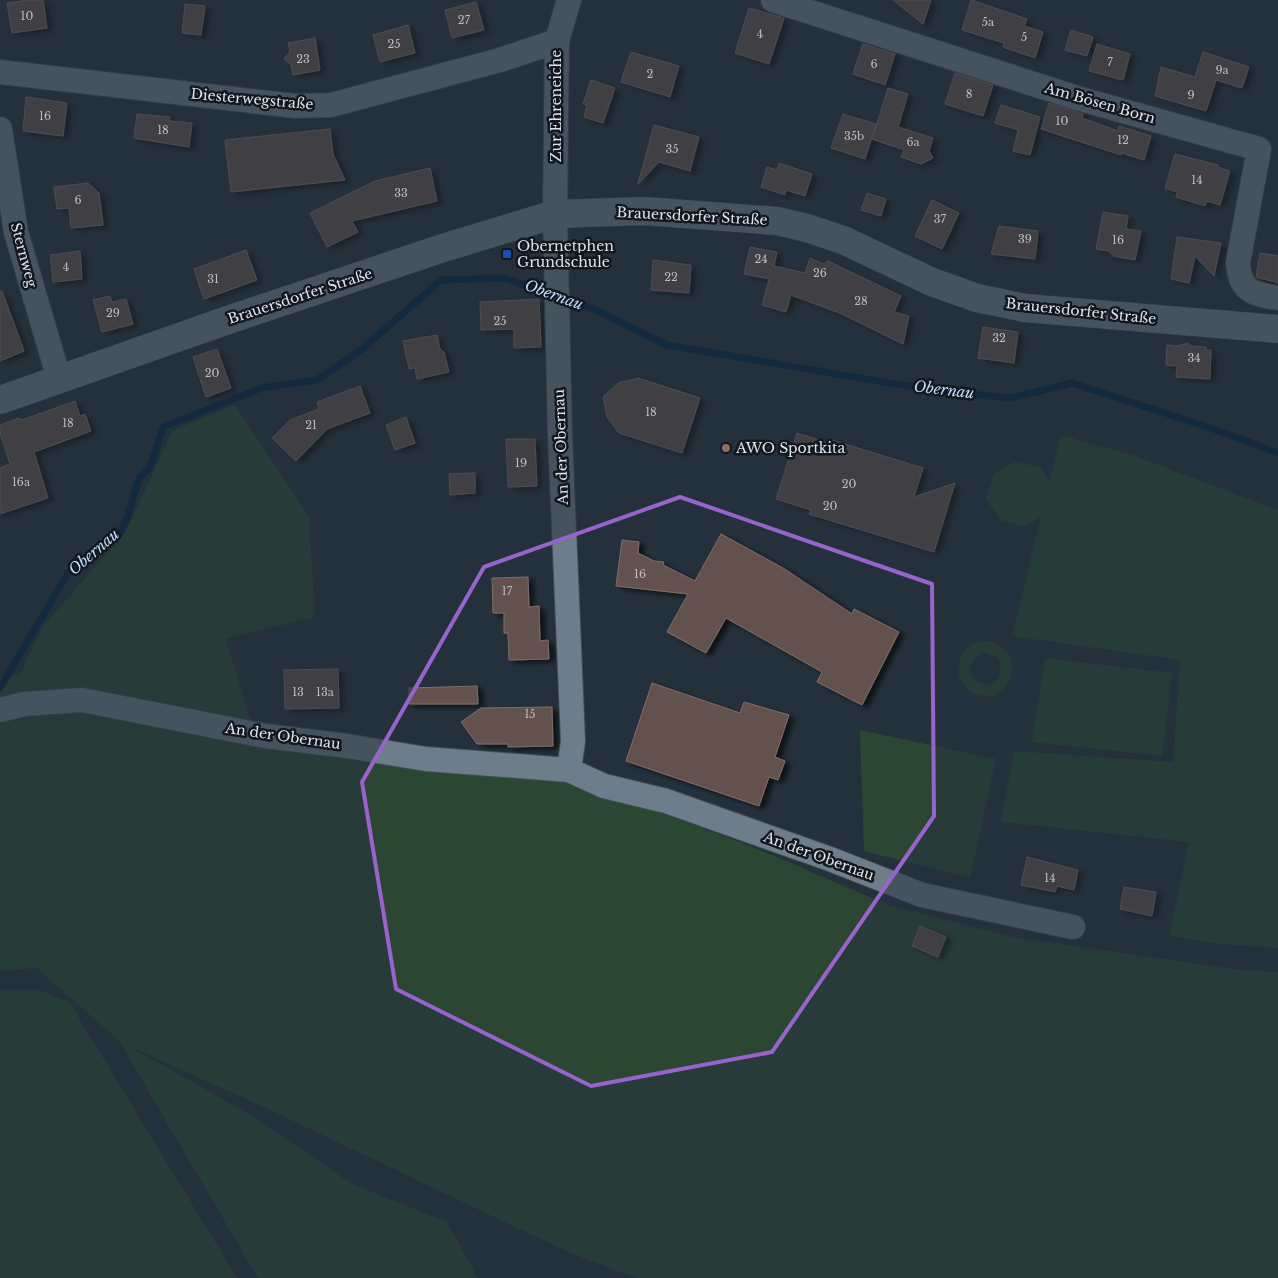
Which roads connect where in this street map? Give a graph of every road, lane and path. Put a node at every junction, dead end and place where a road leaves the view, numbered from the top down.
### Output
1 (569, 0) edge
2 (773, 0) edge
3 (556, 41) junction
4 (0, 72) edge
5 (0, 129) edge
6 (555, 214) junction
7 (1278, 298) edge
8 (1278, 329) edge
9 (59, 379) junction
10 (0, 400) edge
11 (0, 710) edge
12 (569, 770) junction
13 (1072, 928) dead end

1 - 3 street, Zur Ehreneiche
2 - 7 street, Am Bösen Born
3 - 4 street, Diesterwegstraße
3 - 6 street, Zur Ehreneiche
5 - 9 street, Sternweg
6 - 8 street, Brauersdorfer Straße
6 - 9 street, Brauersdorfer Straße
6 - 12 street, An der Obernau
9 - 10 street, Brauersdorfer Straße
11 - 12 street, An der Obernau
12 - 13 street, An der Obernau

